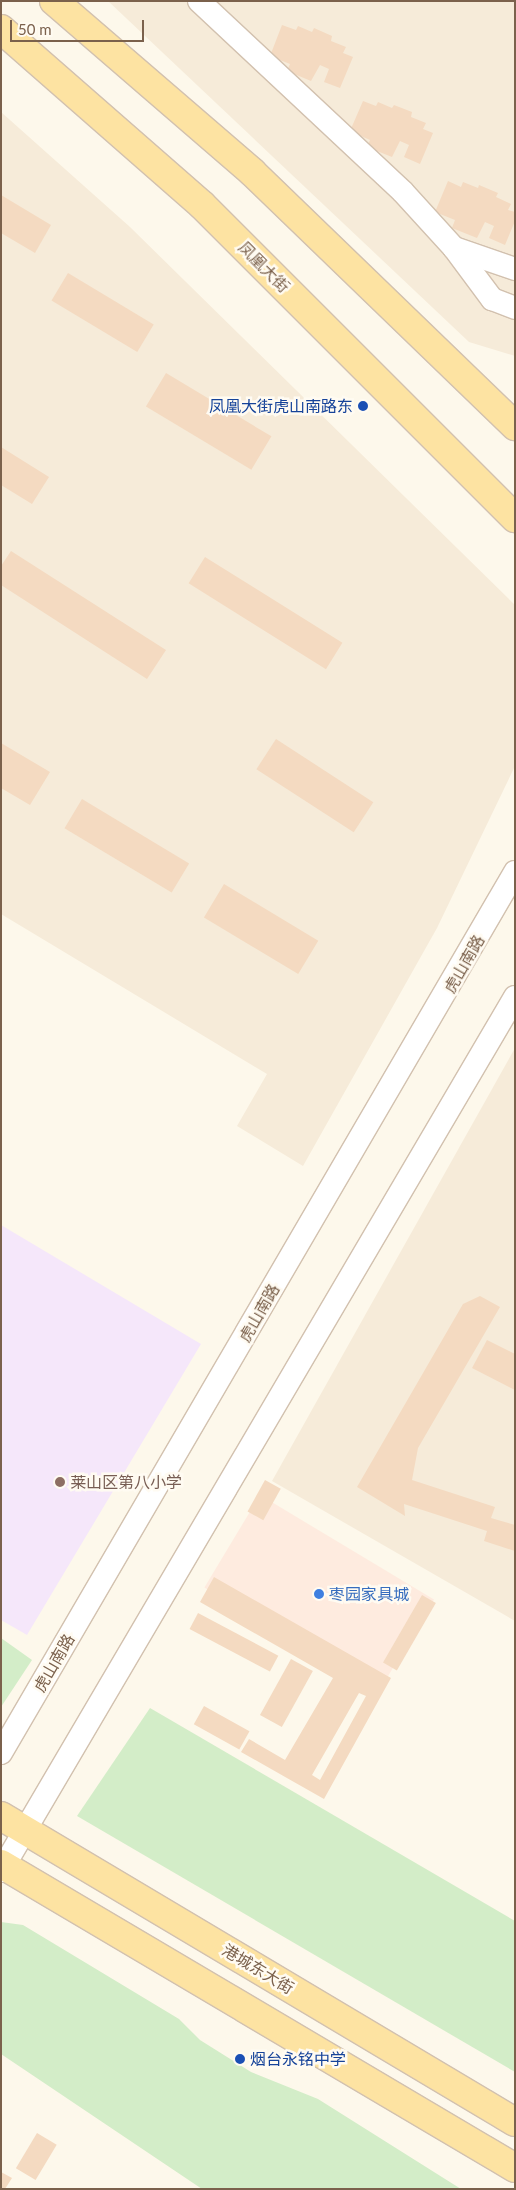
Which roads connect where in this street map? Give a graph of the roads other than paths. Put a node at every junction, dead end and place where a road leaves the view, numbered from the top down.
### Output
1 (54, 1) edge
2 (199, 1) edge
3 (1, 29) edge
4 (454, 248) junction
5 (515, 269) edge
6 (515, 308) edge
7 (515, 426) edge
8 (515, 518) edge
9 (515, 872) edge
10 (515, 997) edge
11 (1, 1753) edge
12 (1, 1816) edge
13 (24, 1831) junction
14 (3, 1867) edge
15 (515, 2122) edge
16 (515, 2168) edge

1 - 7 main road
2 - 4 street
3 - 8 main road, 凤凰大街
4 - 5 street
4 - 6 street
9 - 11 street, 虎山南路
10 - 13 street
12 - 13 main road, 港城东大街
13 - 14 street
13 - 15 main road, 港城东大街
14 - 16 main road

